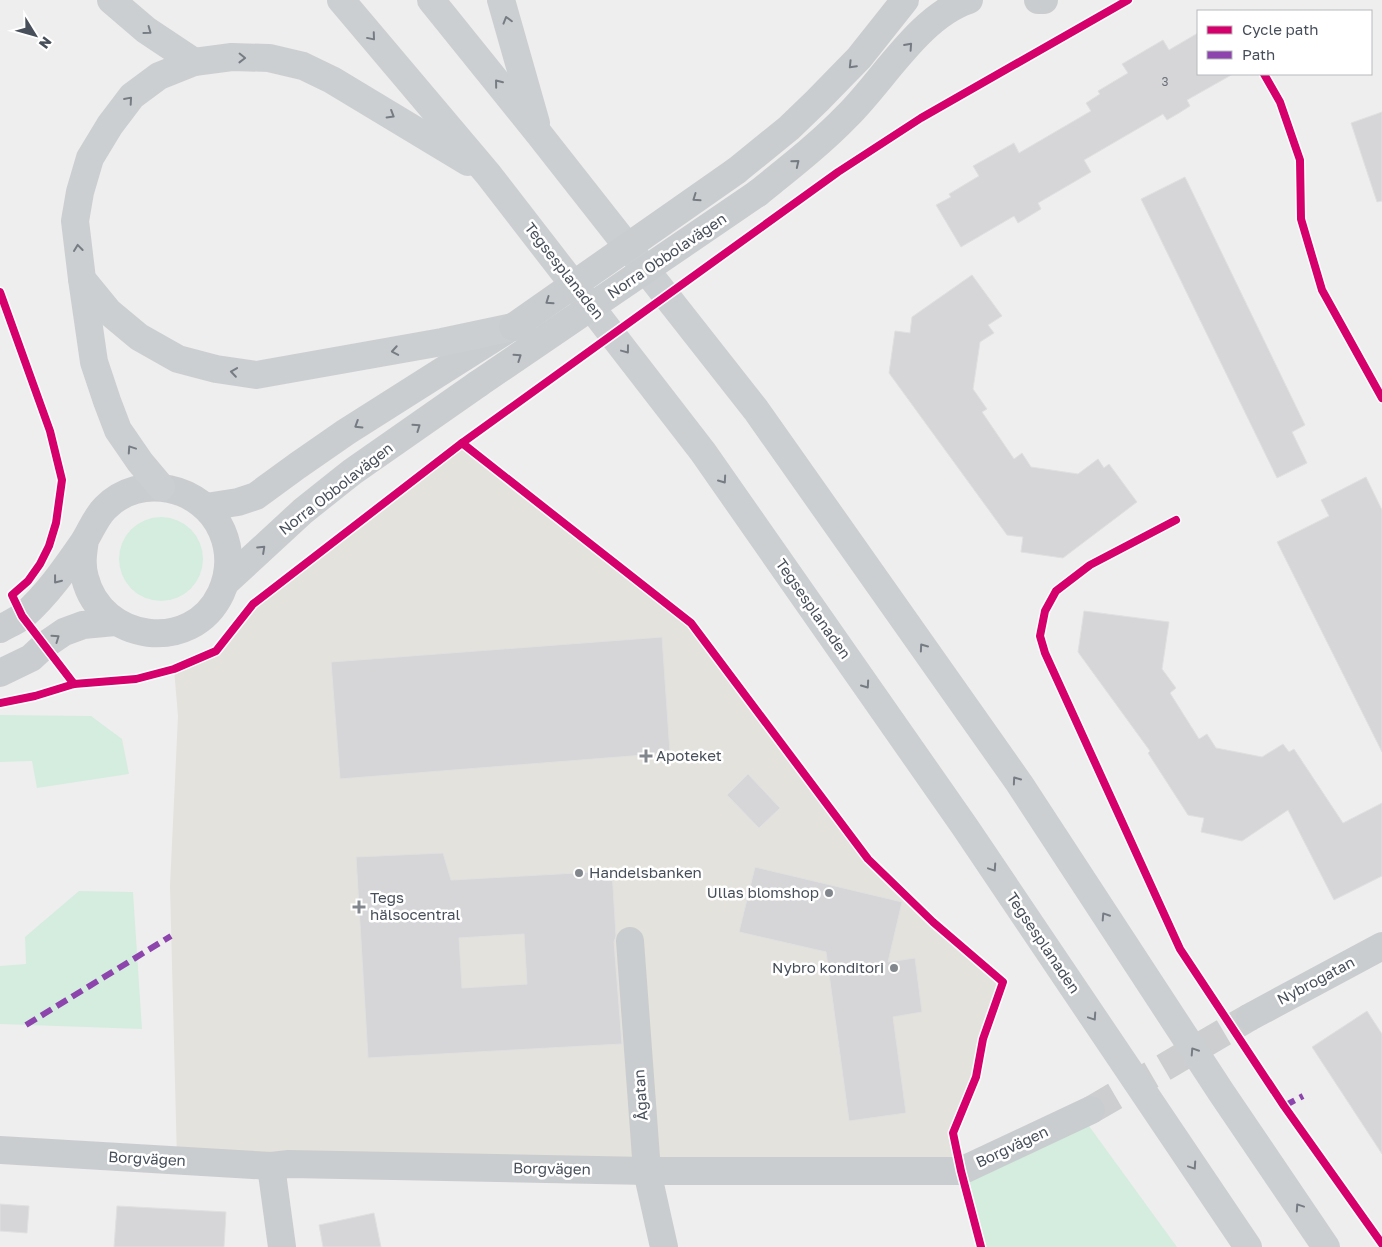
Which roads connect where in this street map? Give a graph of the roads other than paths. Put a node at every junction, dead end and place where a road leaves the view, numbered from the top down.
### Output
1 (111, 0) edge
2 (341, 0) edge
3 (431, 0) edge
4 (501, 0) edge
5 (905, 0) edge
6 (969, 0) edge
7 (1038, 0) edge
8 (1044, 0) edge
9 (194, 62) junction
10 (539, 134) junction
11 (488, 174) junction
12 (82, 279) junction
13 (513, 327) joint
14 (450, 352) junction
15 (161, 487) junction
16 (206, 507) junction
17 (85, 540) junction
18 (226, 582) junction
19 (115, 622) junction
20 (0, 629) edge
21 (0, 673) edge
22 (630, 941) dead end
23 (1382, 946) edge
24 (1250, 1017) tunnel mouth
25 (1091, 1110) tunnel mouth
26 (0, 1150) edge
27 (271, 1166) junction
28 (646, 1171) junction
29 (282, 1247) edge
30 (664, 1247) edge
31 (1248, 1247) edge
32 (1326, 1247) edge

1 -> 9 main road
2 -> 11 main road, Tegsesplanaden
10 -> 3 main road
10 -> 4 main road
5 -> 13 street, Norra Obbolavägen, bridge
18 -> 6 street, Norra Obbolavägen, bridge
7 - 8 street
9 -> 11 main road
12 -> 9 main road
32 -> 10 main road
11 -> 31 main road, Tegsesplanaden
14 -> 12 main road
15 -> 12 main road
13 - 14 main road
14 -> 16 street
15 - 16 street, Norra Obbolavägen
15 - 17 street, Norra Obbolavägen
16 - 18 street, Norra Obbolavägen
17 - 19 street, Norra Obbolavägen
17 -> 20 street, Norra Obbolavägen
18 - 19 street, Norra Obbolavägen
21 -> 19 street, Norra Obbolavägen
22 - 28 street, Ågatan
23 - 24 street, Nybrogatan
25 - 28 street, Borgvägen
26 - 27 street, Borgvägen
27 - 28 street, Borgvägen
27 - 29 street
28 - 30 street, Ågatan

